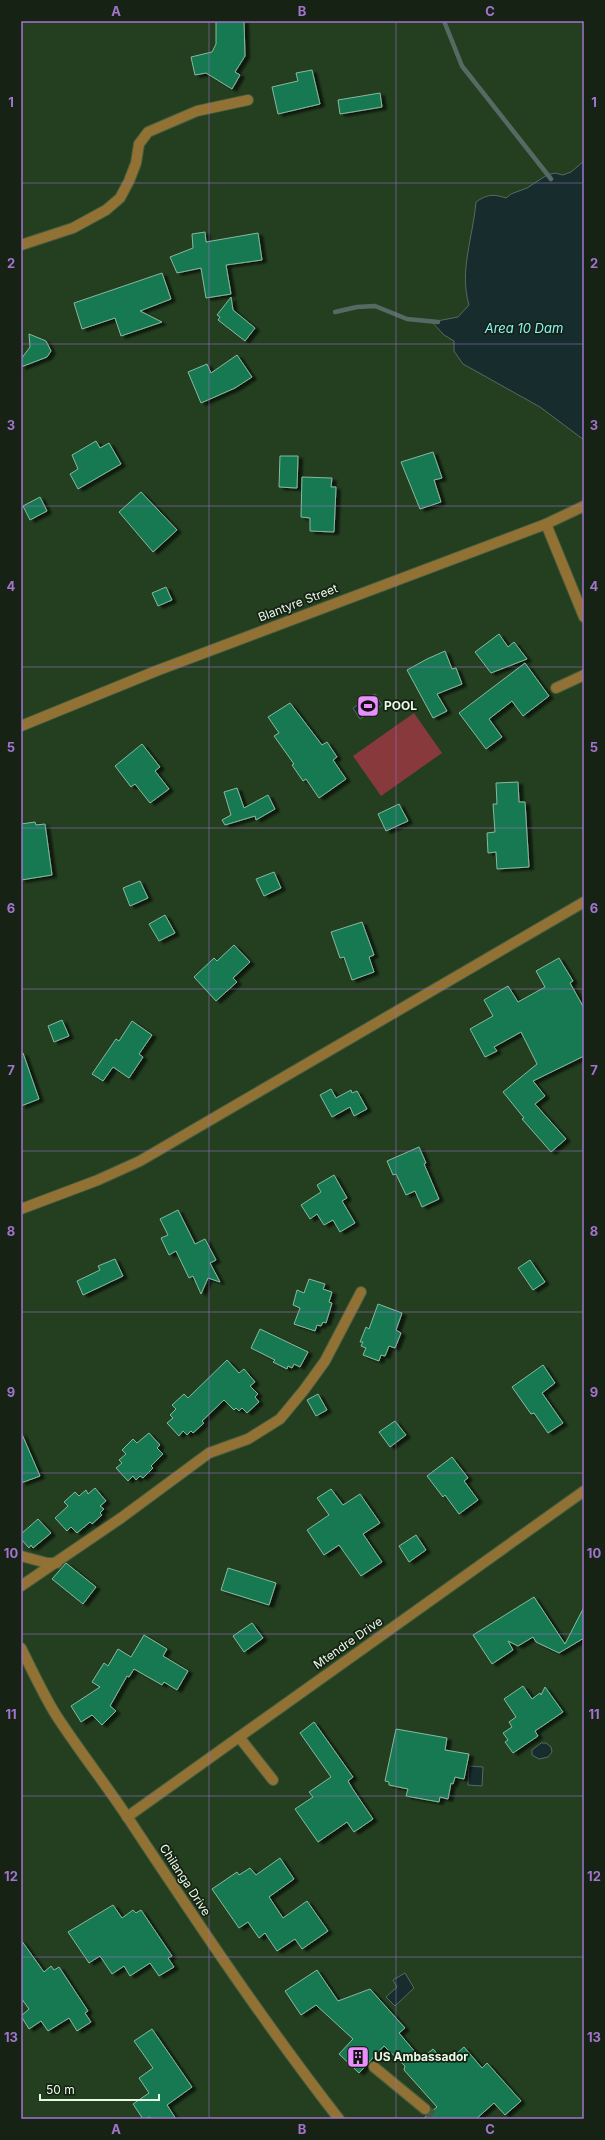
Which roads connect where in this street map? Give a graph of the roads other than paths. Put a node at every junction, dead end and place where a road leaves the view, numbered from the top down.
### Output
1 (248, 100) dead end
2 (21, 244) edge
3 (584, 506) edge
4 (546, 524) junction
5 (584, 617) edge
6 (584, 675) edge
7 (556, 688) dead end
8 (21, 726) edge
9 (584, 902) edge
10 (21, 1209) edge
11 (361, 1292) dead end
12 (584, 1491) edge
13 (21, 1556) edge
14 (57, 1562) junction
15 (21, 1586) edge
16 (21, 1648) edge
17 (239, 1737) junction
18 (272, 1780) dead end
19 (127, 1817) junction
20 (374, 2067) dead end
21 (426, 2109) tunnel mouth
22 (339, 2119) edge

1 - 2 street
3 - 4 street, Blantyre Street
4 - 5 street
4 - 8 street, Blantyre Street
6 - 7 street
9 - 10 street
11 - 14 street
12 - 17 street, Mtendre Drive
13 - 14 street
14 - 15 street
16 - 19 street, Chilanga Drive
17 - 18 street
17 - 19 street, Mtendre Drive
19 - 22 street, Chilanga Drive
20 - 21 street

